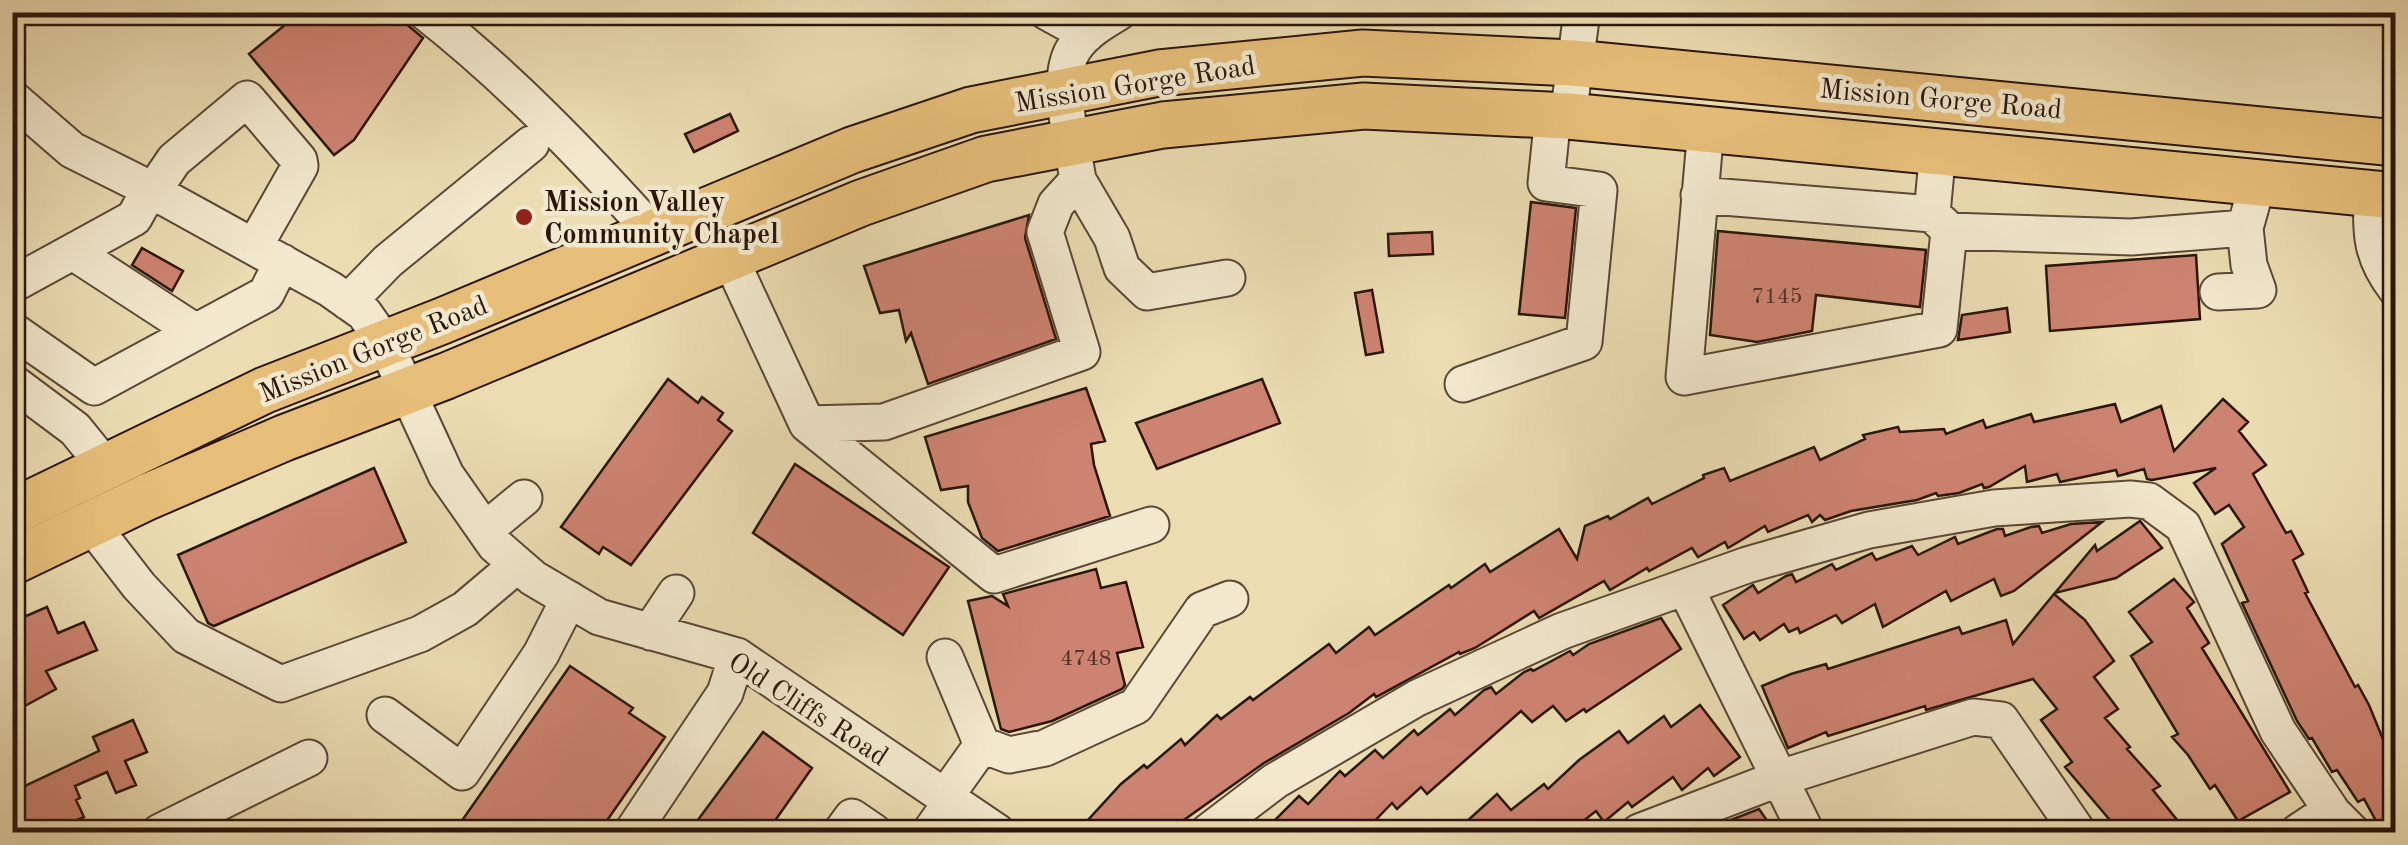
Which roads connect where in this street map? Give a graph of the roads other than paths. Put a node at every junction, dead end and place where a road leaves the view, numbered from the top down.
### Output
1 (425, 12) edge
2 (1047, 12) edge
3 (1119, 12) edge
4 (1582, 12) edge
5 (1086, 34) junction
6 (1574, 64) junction
7 (1064, 92) junction
8 (12, 98) edge
9 (1560, 116) junction
10 (1706, 128) junction
11 (2396, 143) edge
12 (531, 144) dead end
13 (1938, 149) junction
14 (1075, 161) junction
15 (2258, 182) junction
16 (147, 187) junction
17 (2384, 194) edge
18 (1700, 195) junction
19 (1940, 222) junction
20 (2245, 228) junction
21 (654, 234) junction
22 (73, 252) junction
23 (268, 255) junction
24 (730, 258) junction
25 (1226, 278) dead end
26 (12, 284) edge
27 (2396, 289) edge
28 (2218, 292) dead end
29 (348, 302) junction
30 (12, 330) edge
31 (196, 332) junction
32 (385, 343) junction
33 (12, 382) edge
34 (1463, 384) dead end
35 (408, 391) junction
36 (807, 424) junction
37 (106, 467) junction
38 (524, 498) dead end
39 (12, 512) edge
40 (91, 524) junction
41 (1151, 525) dead end
42 (484, 530) junction
43 (12, 562) edge
44 (517, 564) junction
45 (1686, 589) junction
46 (676, 593) dead end
47 (569, 599) junction
48 (1230, 599) dead end
49 (650, 632) junction
50 (737, 656) junction
51 (945, 658) dead end
52 (384, 716) dead end
53 (982, 745) junction
54 (309, 758) dead end
55 (1780, 778) junction
56 (948, 799) junction
57 (2341, 821) edge
58 (201, 823) edge
59 (160, 832) edge
60 (632, 832) edge
61 (841, 832) edge
62 (874, 832) edge
63 (930, 832) edge
64 (998, 832) edge
65 (1208, 832) edge
66 (1639, 832) edge
67 (1806, 832) edge
68 (2078, 832) edge
69 (2298, 832) edge

1 - 21 street
2 - 5 street
3 - 5 street
4 - 6 street
5 - 7 street
6 - 7 main road, Mission Gorge Road
6 - 9 street
6 - 11 main road, Mission Gorge Road
7 - 14 street
7 - 21 main road, Mission Gorge Road
8 - 16 street, Old Cliffs Road
9 - 10 main road, Mission Gorge Road
9 - 14 main road, Mission Gorge Road
9 - 34 street
10 - 13 main road, Mission Gorge Road
10 - 18 street
12 - 29 street
13 - 15 main road, Mission Gorge Road
13 - 19 street
14 - 24 main road, Mission Gorge Road
14 - 25 street
14 - 36 street
15 - 17 main road, Mission Gorge Road
15 - 20 street
16 - 22 street
16 - 23 street, Old Cliffs Road
16 - 23 street
17 - 27 street
18 - 19 street
18 - 19 street
19 - 20 street
20 - 28 street
21 - 32 main road, Mission Gorge Road
22 - 26 street
22 - 31 street
23 - 29 street, Old Cliffs Road
23 - 31 street
24 - 35 main road, Mission Gorge Road
24 - 36 street
29 - 32 street, Old Cliffs Road
30 - 31 street
32 - 35 street, Old Cliffs Road
32 - 37 main road, Mission Gorge Road
33 - 37 street
35 - 40 main road, Mission Gorge Road
35 - 42 street, Old Cliffs Road
36 - 41 street
37 - 39 main road, Mission Gorge Road
38 - 42 street
40 - 43 main road, Mission Gorge Road
40 - 44 street
42 - 44 street, Old Cliffs Road
44 - 47 street, Old Cliffs Road
45 - 55 street
45 - 57 street
45 - 65 street
46 - 49 street
47 - 49 street, Old Cliffs Road
47 - 52 street
48 - 53 street
49 - 50 street, Old Cliffs Road
50 - 56 street, Old Cliffs Road
50 - 60 street
51 - 53 street
53 - 56 street
54 - 58 street
55 - 66 street
55 - 67 street
55 - 68 street
56 - 63 street
56 - 64 street, Old Cliffs Road
57 - 69 street
58 - 59 street
61 - 62 street

